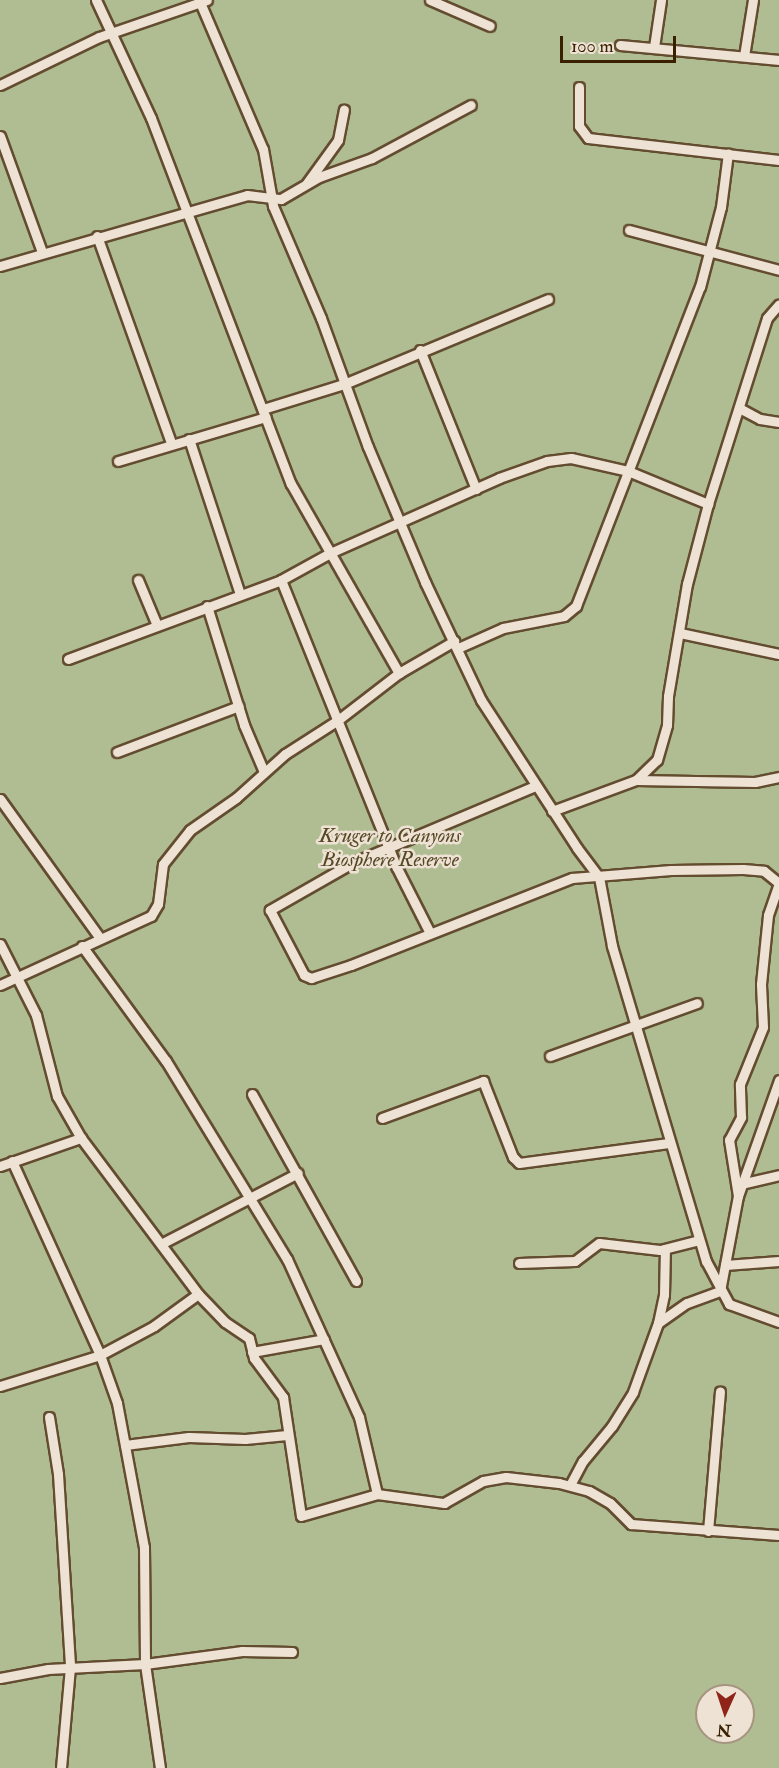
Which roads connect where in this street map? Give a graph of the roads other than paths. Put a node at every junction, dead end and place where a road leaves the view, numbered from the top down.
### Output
1 (96, 0) edge
2 (430, 0) edge
3 (661, 0) edge
4 (753, 0) edge
5 (202, 1) edge
6 (490, 26) dead end
7 (115, 33) junction
8 (620, 45) dead end
9 (654, 47) junction
10 (744, 56) junction
11 (779, 60) edge
12 (0, 85) edge
13 (579, 87) dead end
14 (471, 105) dead end
15 (344, 110) dead end
16 (0, 136) edge
17 (728, 153) junction
18 (779, 160) edge
19 (306, 184) junction
20 (271, 198) junction
21 (185, 213) junction
22 (629, 230) dead end
23 (97, 236) junction
24 (711, 251) junction
25 (42, 252) junction
26 (0, 266) edge
27 (779, 270) edge
28 (548, 299) dead end
29 (779, 304) edge
30 (420, 350) junction
31 (344, 384) junction
32 (741, 409) junction
33 (265, 413) junction
34 (779, 422) edge
35 (189, 439) junction
36 (171, 443) junction
37 (118, 461) dead end
38 (628, 471) junction
39 (476, 489) junction
40 (708, 504) junction
41 (400, 523) junction
42 (330, 553) junction
43 (138, 580) dead end
44 (281, 580) junction
45 (240, 594) junction
46 (207, 606) junction
47 (156, 623) junction
48 (680, 633) junction
49 (456, 644) junction
50 (779, 654) edge
51 (68, 659) dead end
52 (399, 673) junction
53 (239, 706) junction
54 (338, 720) junction
55 (117, 752) dead end
56 (264, 772) junction
57 (779, 777) edge
58 (636, 780) junction
59 (535, 786) junction
60 (0, 799) edge
61 (552, 811) junction
62 (390, 849) junction
63 (599, 877) junction
64 (779, 883) edge
65 (430, 933) junction
66 (100, 938) junction
67 (0, 944) edge
68 (82, 946) junction
69 (17, 977) junction
70 (0, 985) edge
71 (697, 1003) dead end
72 (638, 1023) junction
73 (550, 1056) dead end
74 (779, 1080) edge
75 (252, 1094) dead end
76 (777, 1096) edge
77 (382, 1118) dead end
78 (81, 1138) junction
79 (669, 1143) junction
80 (12, 1161) junction
81 (0, 1166) edge
82 (297, 1173) junction
83 (779, 1175) edge
84 (745, 1183) junction
85 (738, 1197) junction
86 (252, 1200) junction
87 (699, 1240) junction
88 (161, 1244) junction
89 (665, 1249) junction
90 (779, 1261) edge
91 (519, 1263) dead end
92 (725, 1265) junction
93 (356, 1281) dead end
94 (720, 1292) junction
95 (198, 1294) junction
96 (779, 1322) edge
97 (658, 1323) junction
98 (324, 1339) junction
99 (252, 1352) junction
100 (100, 1355) junction
101 (0, 1386) edge
102 (720, 1392) dead end
103 (49, 1417) dead end
104 (287, 1435) junction
105 (125, 1445) junction
106 (570, 1485) junction
107 (377, 1494) junction
108 (708, 1532) junction
109 (779, 1535) edge
110 (292, 1652) dead end
111 (145, 1664) junction
112 (70, 1667) junction
113 (0, 1671) edge
114 (12, 1676) junction
115 (0, 1678) edge
116 (61, 1768) edge
117 (160, 1768) edge

1 - 7 street
2 - 6 street
3 - 9 street
4 - 10 street
5 - 7 street
5 - 20 street
7 - 12 street
7 - 21 street
8 - 9 street
9 - 10 street
10 - 11 street
13 - 17 street
14 - 19 street
15 - 19 street
16 - 25 street
17 - 18 street
17 - 24 street
19 - 20 street
20 - 21 street
20 - 31 street
21 - 23 street
21 - 33 street
22 - 24 street
23 - 25 street
23 - 36 street
24 - 27 street
24 - 38 street
25 - 26 street
28 - 30 street
29 - 32 street
30 - 31 street
30 - 39 street
31 - 33 street
31 - 41 street
32 - 34 street
32 - 40 street
33 - 35 street
33 - 42 street
35 - 36 street
35 - 45 street
36 - 37 street
38 - 39 street
38 - 40 street
38 - 49 street
39 - 41 street
40 - 48 street
41 - 42 street
41 - 49 street
42 - 44 street
42 - 52 street
43 - 47 street
44 - 45 street
44 - 54 street
45 - 46 street
46 - 47 street
46 - 53 street
47 - 51 street
48 - 50 street
48 - 58 street
49 - 52 street
49 - 59 street
52 - 54 street
53 - 55 street
53 - 56 street
54 - 56 street
54 - 62 street
56 - 66 street
57 - 58 street
58 - 61 street
59 - 61 street
59 - 62 street
60 - 66 street
61 - 63 street
62 - 65 street
62 - 65 street
63 - 64 street
63 - 65 street
63 - 72 street
64 - 85 street
66 - 68 street
67 - 69 street
68 - 69 street
68 - 86 street
69 - 70 street
69 - 78 street
71 - 72 street
72 - 73 street
72 - 79 street
74 - 76 street
75 - 82 street
76 - 84 street
77 - 79 street
78 - 80 street
78 - 88 street
79 - 87 street
80 - 81 street
80 - 100 street
82 - 86 street
82 - 93 street
83 - 84 street
84 - 85 street
85 - 92 street
86 - 88 street
86 - 98 street
87 - 89 street
87 - 94 street
88 - 95 street
89 - 91 street
89 - 97 street
90 - 92 street
92 - 94 street
94 - 96 street
94 - 97 street
95 - 99 street
95 - 100 street
97 - 106 street
98 - 99 street
98 - 107 street
99 - 104 street
100 - 101 street
100 - 105 street
102 - 108 street
103 - 112 street
104 - 105 street
104 - 107 street
105 - 111 street
106 - 107 street
106 - 108 street
108 - 109 street
110 - 111 street
111 - 112 street
111 - 117 street
112 - 114 street
112 - 116 street
113 - 114 street
114 - 115 street

